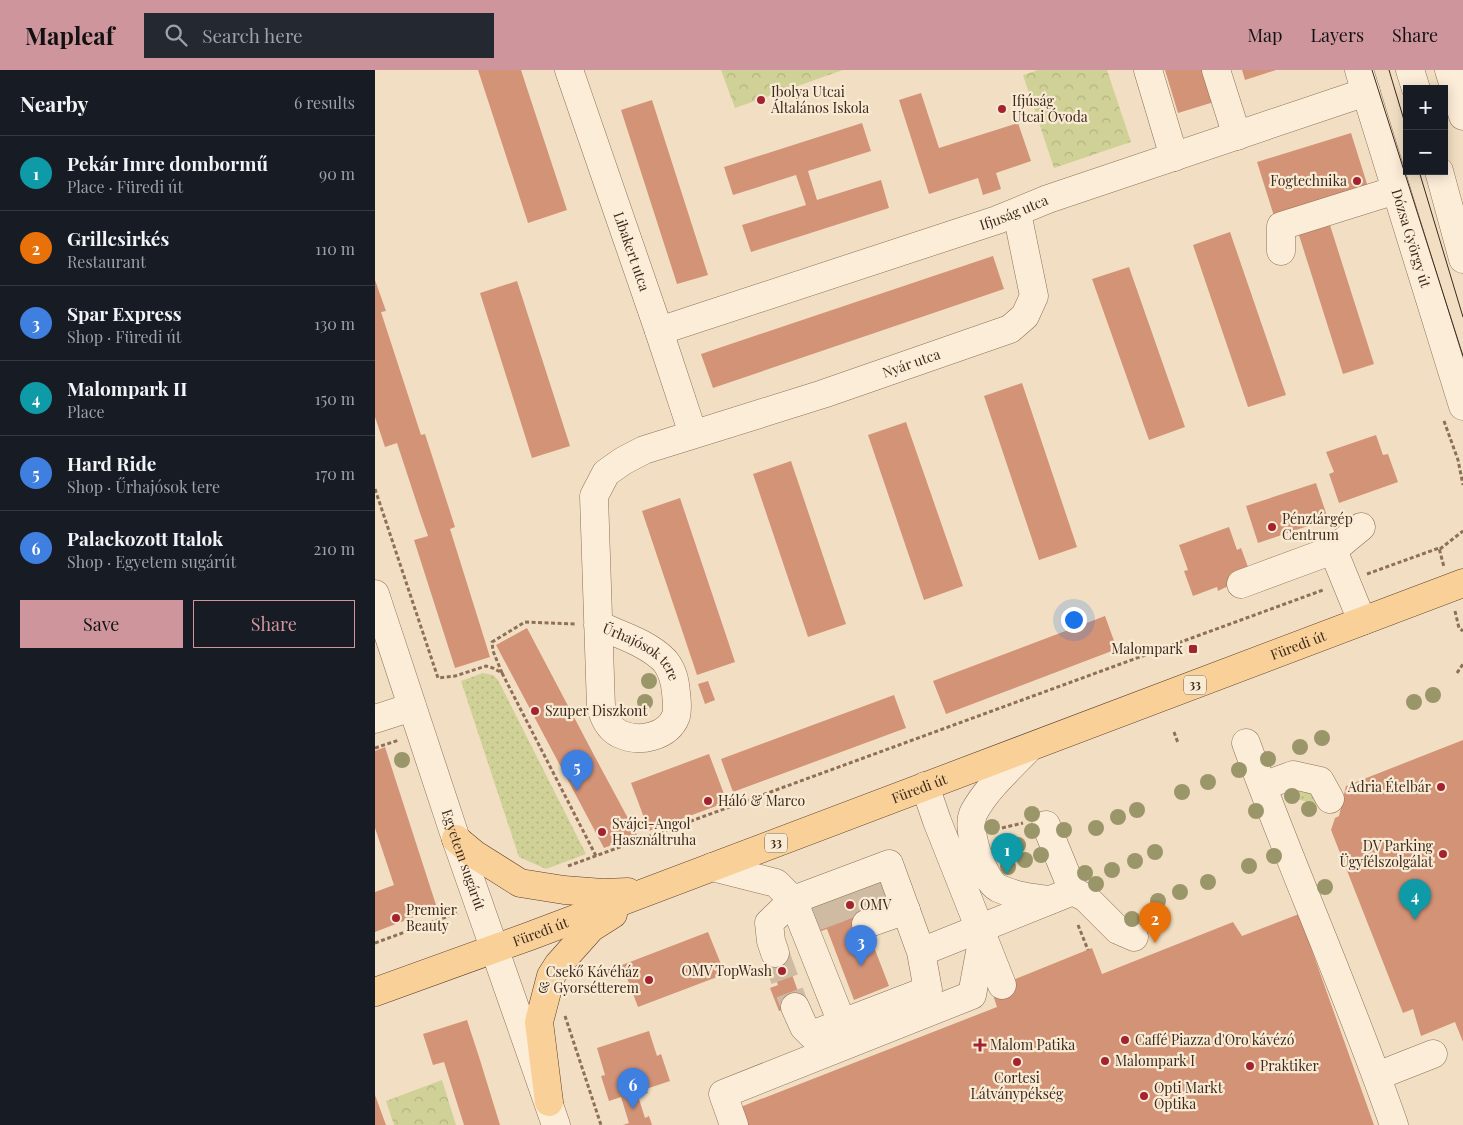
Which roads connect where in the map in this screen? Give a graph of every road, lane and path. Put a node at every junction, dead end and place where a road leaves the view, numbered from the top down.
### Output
1 (569, 70) edge
2 (1147, 70) edge
3 (1216, 70) edge
4 (1410, 70) edge
5 (1449, 70) edge
6 (1362, 81) edge
7 (1415, 85) edge
8 (1463, 116) edge
9 (1237, 136) junction
10 (1174, 157) junction
11 (1440, 175) edge
12 (1396, 190) junction
13 (1017, 213) junction
14 (1281, 251) dead end
15 (1463, 259) edge
16 (659, 331) junction
17 (1463, 406) edge
18 (693, 434) junction
19 (375, 488) edge
20 (1361, 527) dead end
21 (1463, 532) edge
22 (1439, 549) junction
23 (1333, 550) junction
24 (1346, 582) junction
25 (1241, 584) dead end
26 (1456, 585) edge
27 (375, 594) edge
28 (1362, 621) junction
29 (598, 625) joint
30 (1463, 631) edge
31 (1463, 664) edge
32 (502, 673) junction
33 (1457, 673) dead end
34 (412, 707) junction
35 (375, 719) edge
36 (1174, 732) dead end
37 (1178, 743) dead end
38 (1246, 743) dead end
39 (1029, 748) junction
40 (925, 786) junction
41 (1263, 786) junction
42 (1330, 799) dead end
43 (1046, 825) dead end
44 (456, 838) junction
45 (712, 867) junction
46 (989, 880) junction
47 (842, 885) junction
48 (647, 891) junction
49 (1061, 896) junction
50 (433, 922) dead end
51 (979, 924) junction
52 (1134, 936) dead end
53 (375, 943) edge
54 (495, 949) junction
55 (921, 952) junction
56 (775, 953) tunnel mouth
57 (1002, 985) dead end
58 (375, 992) edge
59 (795, 1008) tunnel mouth
60 (565, 1014) dead end
61 (842, 1023) junction
62 (1433, 1054) dead end
63 (1377, 1076) junction
64 (552, 1113) edge
65 (601, 1125) edge
66 (734, 1125) edge
67 (1394, 1125) edge

1 - 16 street, Libakert utca
2 - 10 street
3 - 9 street
4 - 7 street
5 - 8 street
6 - 9 street, Ifjuság utca
6 - 12 street, Dózsa György út
9 - 10 street, Ifjuság utca
10 - 13 street, Ifjuság utca
11 - 15 street
12 - 14 street
12 - 17 street, Dózsa György út
13 - 16 street, Ifjuság utca
13 - 18 street, Nyár utca
16 - 18 street, Libakert utca
18 - 29 street, Űrhajósok tere
19 - 32 path
20 - 23 street
21 - 22 path
22 - 24 path
22 - 26 path
23 - 24 street
23 - 25 street
24 - 28 street
24 - 32 path
26 - 28 main road, Füredi út / 33
26 - 30 path
27 - 34 street, Egyetem sugárút
28 - 39 main road, Füredi út / 33
29 - 32 path
31 - 33 path
34 - 35 street
34 - 44 street, Egyetem sugárút
36 - 37 path
38 - 41 street
39 - 40 main road, Füredi út / 33
39 - 46 street
40 - 45 main road, Füredi út / 33
40 - 51 street
41 - 42 street
41 - 63 street
43 - 49 street
44 - 48 main road
44 - 54 street, Egyetem sugárút
45 - 47 street
45 - 48 main road, Füredi út / 33
46 - 49 street
46 - 51 street
47 - 55 street
47 - 56 street
47 - 61 street
48 - 54 main road, Füredi út / 33
48 - 64 main road
49 - 51 street
49 - 52 street
50 - 53 path
51 - 55 street
51 - 57 street
51 - 66 street
54 - 58 main road, Füredi út / 33
54 - 64 street, Egyetem sugárút
55 - 61 street
59 - 61 street
60 - 65 path
62 - 63 street
63 - 67 street

